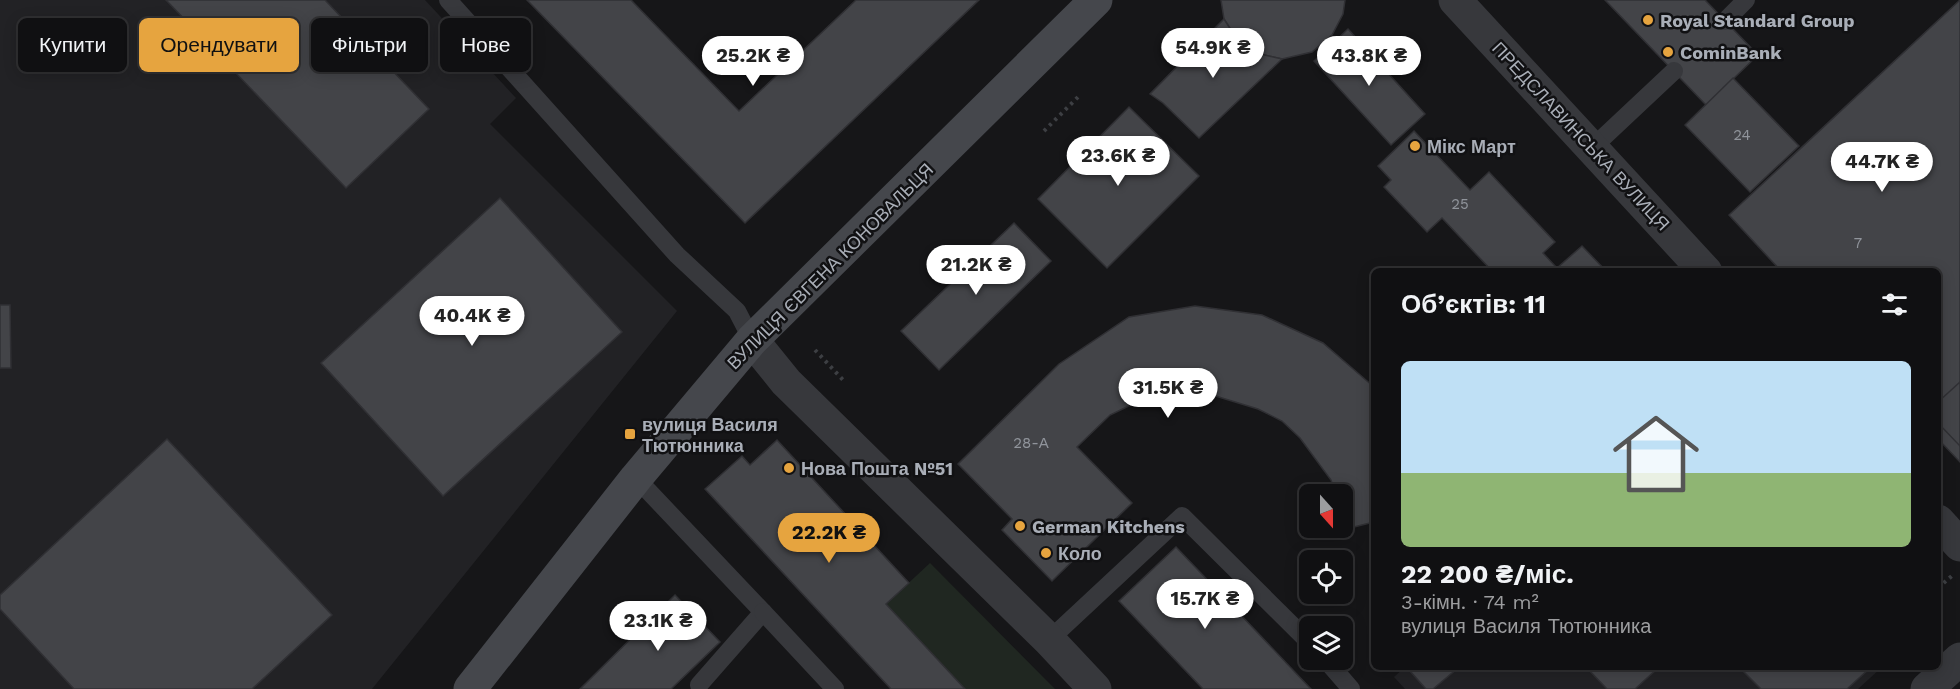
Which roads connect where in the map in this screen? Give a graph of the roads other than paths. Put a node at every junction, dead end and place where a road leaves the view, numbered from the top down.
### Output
1 (448, 0) edge
2 (1455, 0) edge
3 (1746, 0) edge
4 (1093, 1) edge
5 (1725, 21) dead end
6 (1674, 71) dead end
7 (1592, 148) junction
8 (1702, 268) edge
9 (752, 340) junction
10 (636, 478) junction
11 (1941, 527) edge
12 (1958, 558) edge
13 (763, 612) junction
14 (1299, 632) edge
15 (1049, 640) junction
16 (1960, 659) edge
17 (1335, 670) edge
18 (699, 685) dead end
19 (476, 687) edge
20 (835, 689) edge
21 (1095, 689) edge
22 (1351, 689) edge
23 (1928, 689) edge

1 - 9 lane
2 - 7 street, ПРЕДСЛАВИНСЬКА ВУЛИЦЯ
3 - 5 lane
4 - 9 main road, ВУЛИЦЯ ЄВГЕНА КОНОВАЛЬЦЯ
6 - 7 lane
7 - 8 street, ПРЕДСЛАВИНСЬКА ВУЛИЦЯ
9 - 10 main road, ВУЛИЦЯ ЄВГЕНА КОНОВАЛЬЦЯ
9 - 15 street
10 - 13 lane
10 - 19 main road, ВУЛИЦЯ ЄВГЕНА КОНОВАЛЬЦЯ
11 - 12 street
13 - 18 lane
13 - 20 lane
14 - 15 lane
15 - 21 street
16 - 23 street
17 - 22 lane

